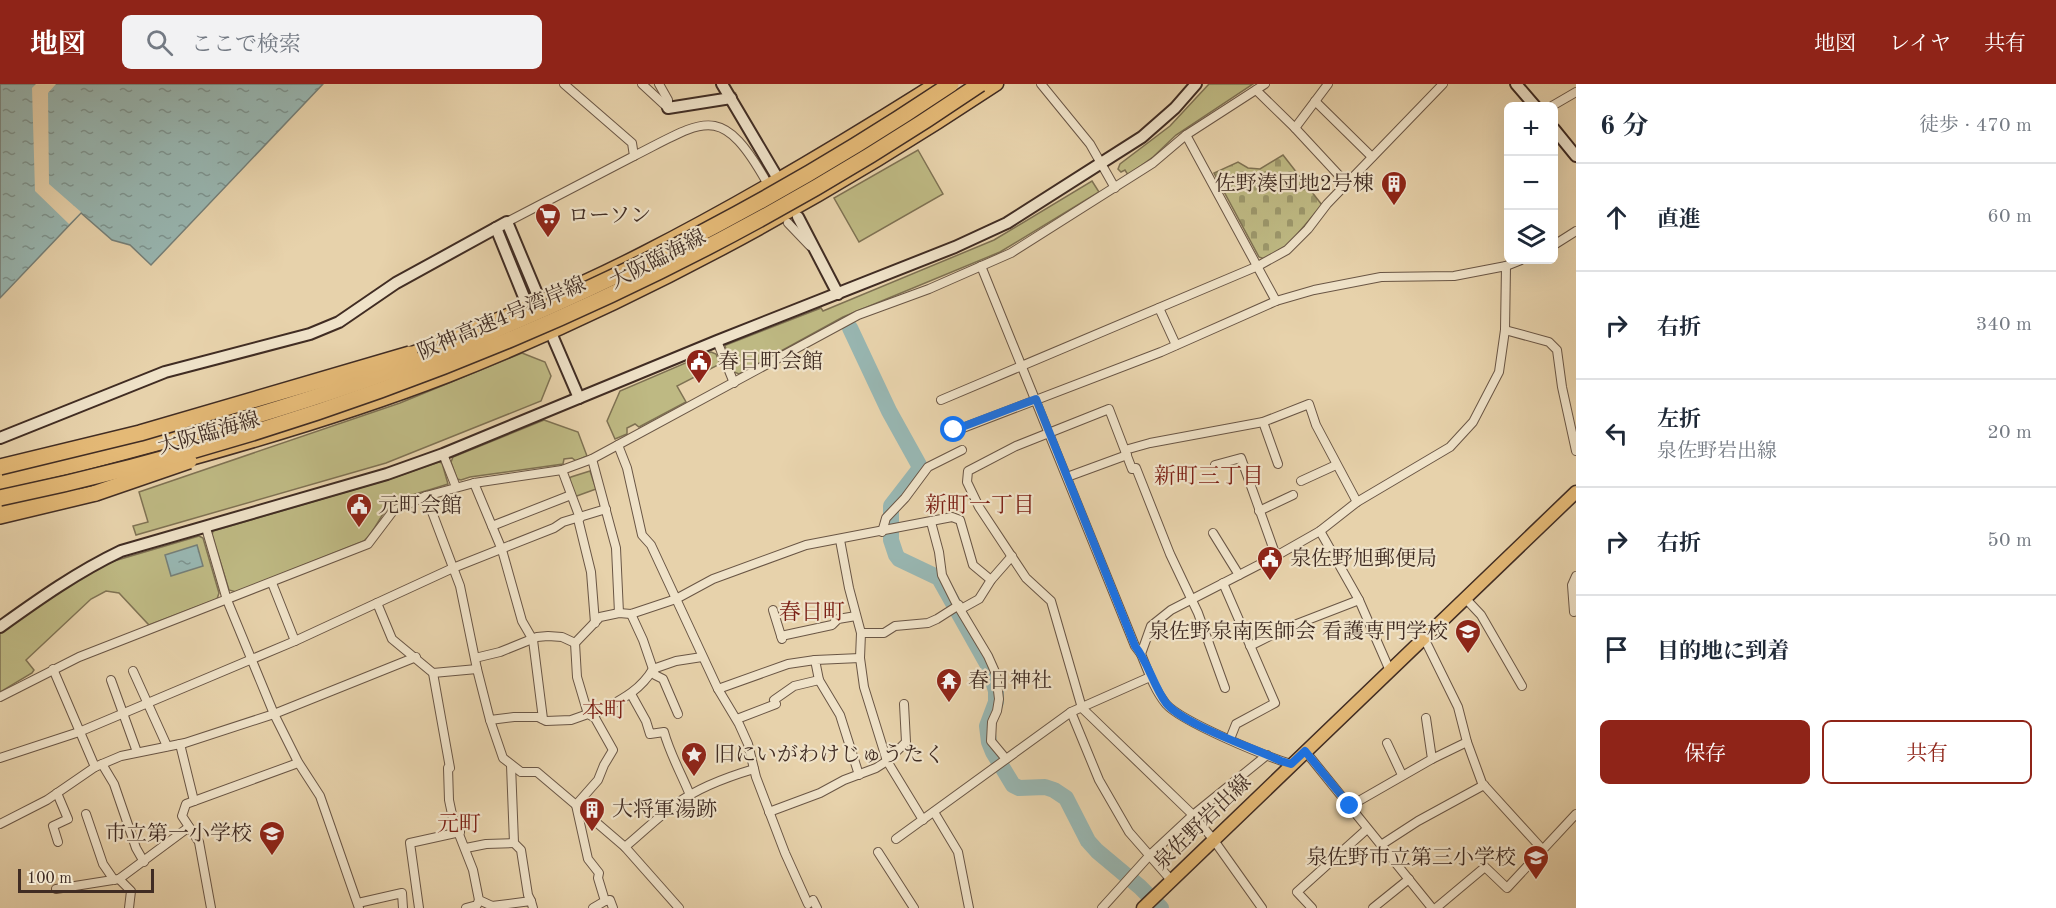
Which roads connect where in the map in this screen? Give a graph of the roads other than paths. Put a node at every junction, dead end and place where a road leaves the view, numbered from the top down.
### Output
1 (564, 84) edge
2 (642, 84) edge
3 (659, 84) edge
4 (722, 84) edge
5 (934, 84) edge
6 (951, 84) edge
7 (980, 84) edge
8 (997, 84) edge
9 (1041, 84) edge
10 (1196, 84) edge
11 (1265, 84) edge
12 (1327, 84) edge
13 (1443, 84) edge
14 (1516, 84) edge
15 (1256, 90) junction
16 (1576, 92) edge
17 (731, 98) junction
18 (1315, 101) junction
19 (1532, 102) edge
20 (1558, 102) edge
21 (668, 108) junction
22 (1296, 128) junction
23 (1558, 134) edge
24 (1186, 135) junction
25 (634, 156) junction
26 (1576, 156) edge
27 (1372, 158) junction
28 (1101, 164) junction
29 (771, 179) joint
30 (1347, 184) junction
31 (1115, 188) junction
32 (793, 220) dead end
33 (507, 222) junction
34 (496, 228) junction
35 (1576, 231) edge
36 (1558, 242) edge
37 (1511, 264) edge
38 (981, 266) junction
39 (1258, 266) junction
40 (1506, 266) junction
41 (838, 294) junction
42 (541, 301) junction
43 (1276, 301) junction
44 (528, 307) junction
45 (1160, 308) junction
46 (509, 324) junction
47 (1505, 330) junction
48 (550, 333) junction
49 (717, 341) junction
50 (1176, 345) junction
51 (1022, 365) junction
52 (734, 383) junction
53 (579, 398) junction
54 (1036, 399) junction
55 (941, 400) dead end
56 (295, 421) junction
57 (1263, 422) junction
58 (954, 430) dead end
59 (1050, 434) junction
60 (0, 438) edge
61 (618, 445) junction
62 (962, 450) dead end
63 (1576, 451) edge
64 (1126, 453) junction
65 (442, 454) junction
66 (591, 459) junction
67 (1278, 464) dead end
68 (1215, 465) dead end
69 (1336, 465) junction
70 (0, 468) edge
71 (562, 470) junction
72 (0, 474) edge
73 (1067, 477) junction
74 (1301, 481) dead end
75 (0, 482) edge
76 (474, 483) junction
77 (456, 487) junction
78 (1576, 492) edge
79 (571, 495) junction
80 (1293, 495) dead end
81 (426, 496) junction
82 (0, 498) edge
83 (1358, 502) junction
84 (0, 507) edge
85 (606, 509) junction
86 (1259, 511) junction
87 (0, 516) edge
88 (579, 518) junction
89 (931, 522) junction
90 (492, 526) junction
91 (206, 528) junction
92 (888, 531) junction
93 (1320, 531) junction
94 (1213, 533) dead end
95 (840, 540) junction
96 (502, 550) junction
97 (1012, 556) junction
98 (1276, 556) junction
99 (453, 568) junction
100 (1239, 575) junction
101 (1576, 576) edge
102 (991, 580) junction
103 (272, 583) junction
104 (1223, 583) junction
105 (1466, 598) junction
106 (675, 599) junction
107 (1191, 599) junction
108 (227, 600) junction
109 (1359, 600) junction
110 (377, 603) junction
111 (957, 608) junction
112 (773, 610) dead end
113 (1574, 612) dead end
114 (620, 613) junction
115 (631, 614) junction
116 (856, 616) junction
117 (595, 623) junction
118 (0, 627) edge
119 (861, 633) junction
120 (1424, 638) junction
121 (533, 640) junction
122 (295, 641) junction
123 (575, 643) junction
124 (1250, 646) junction
125 (1141, 654) junction
126 (416, 657) junction
127 (702, 657) junction
128 (860, 657) junction
129 (475, 658) junction
130 (252, 659) junction
131 (815, 660) junction
132 (53, 669) junction
133 (477, 669) junction
134 (653, 669) junction
135 (1390, 670) junction
136 (133, 671) dead end
137 (433, 673) junction
138 (1150, 677) junction
139 (111, 680) dead end
140 (819, 680) junction
141 (1522, 686) dead end
142 (1225, 688) dead end
143 (718, 689) junction
144 (631, 694) junction
145 (0, 698) edge
146 (148, 702) junction
147 (904, 704) dead end
148 (1082, 708) junction
149 (1071, 712) junction
150 (123, 713) junction
151 (274, 714) junction
152 (678, 714) dead end
153 (591, 715) junction
154 (1426, 718) dead end
155 (543, 719) junction
156 (737, 719) junction
157 (490, 720) junction
158 (79, 732) junction
159 (1230, 739) junction
160 (1467, 742) junction
161 (1387, 743) dead end
162 (180, 744) junction
163 (167, 746) junction
164 (1305, 751) junction
165 (137, 752) junction
166 (1267, 755) junction
167 (0, 758) edge
168 (1432, 759) junction
169 (887, 761) junction
170 (1002, 761) junction
171 (298, 763) junction
172 (1291, 764) junction
173 (511, 765) junction
174 (99, 766) junction
175 (754, 769) junction
176 (859, 775) junction
177 (1402, 775) junction
178 (1484, 785) junction
179 (57, 793) junction
180 (690, 795) junction
181 (194, 801) junction
182 (576, 805) junction
183 (1350, 806) junction
184 (769, 812) junction
185 (934, 812) junction
186 (86, 814) dead end
187 (1193, 814) junction
188 (1576, 814) edge
189 (922, 820) junction
190 (0, 824) edge
191 (189, 827) junction
192 (1367, 828) junction
193 (459, 832) junction
194 (896, 839) dead end
195 (1213, 839) junction
196 (58, 842) dead end
197 (514, 843) junction
198 (1381, 845) junction
199 (625, 847) junction
200 (466, 848) junction
201 (1543, 850) junction
202 (878, 852) dead end
203 (1149, 856) junction
204 (144, 862) junction
205 (116, 879) junction
206 (1408, 879) junction
207 (1171, 880) junction
208 (56, 890) dead end
209 (479, 900) junction
210 (605, 901) junction
211 (1149, 902) edge
212 (813, 904) edge
213 (532, 905) edge
214 (357, 906) edge
215 (129, 908) edge
216 (211, 908) edge
217 (403, 908) edge
218 (419, 908) edge
219 (466, 908) edge
220 (593, 908) edge
221 (613, 908) edge
222 (679, 908) edge
223 (914, 908) edge
224 (969, 908) edge
225 (1102, 908) edge
226 (1262, 908) edge
227 (1312, 908) edge
228 (1373, 908) edge
229 (1434, 908) edge

1 - 25 street
2 - 21 street
3 - 21 street
4 - 17 street
5 - 42 main road, 大阪臨海線
6 - 46 highway, 阪神高速4号湾岸線, bridge
7 - 56 highway, 阪神高速4号湾岸線, bridge
8 - 48 main road, 大阪臨海線
9 - 28 street
10 - 28 street
11 - 15 street
12 - 18 street
13 - 27 street
14 - 19 street
15 - 22 street
15 - 24 street
16 - 20 street
17 - 21 street
17 - 29 street
18 - 22 street
18 - 27 street
22 - 30 street
23 - 26 street
24 - 31 street
24 - 39 street
25 - 29 street
25 - 33 street
27 - 30 street
28 - 31 street
28 - 41 street
30 - 39 street
31 - 38 street
32 - 41 street
33 - 34 street
33 - 42 street
34 - 44 street
34 - 60 street
35 - 36 street
37 - 40 street
38 - 51 street
38 - 52 street
39 - 43 street
39 - 45 street
40 - 43 street
40 - 47 street
41 - 49 street
42 - 44 main road, 大阪臨海線
42 - 48 street
43 - 50 street
44 - 48 street
44 - 72 main road, 大阪臨海線
45 - 50 street
45 - 51 street
46 - 70 highway, bridge
46 - 75 highway, 阪神高速4号湾岸線, bridge
47 - 63 street
47 - 83 street
48 - 53 street
48 - 84 main road, 大阪臨海線
49 - 52 street
49 - 53 street
50 - 54 street
51 - 54 street
51 - 55 street
52 - 61 street
53 - 65 street
54 - 58 street
54 - 59 street
56 - 82 highway, 阪神高速4号湾岸線, bridge
56 - 87 highway, bridge
57 - 64 street
57 - 67 street
57 - 69 street
59 - 64 street
59 - 73 street
59 - 97 street
61 - 66 street
61 - 106 street
62 - 92 street
64 - 73 street
64 - 107 street
65 - 77 street
65 - 91 street
66 - 71 street
66 - 85 street
68 - 86 street
69 - 74 street
69 - 83 street
71 - 76 street
71 - 79 street
73 - 125 street
76 - 77 street
76 - 90 street
77 - 81 street
78 - 105 main road, 泉佐野岩出線
79 - 88 street
79 - 90 street
80 - 86 street
81 - 99 street
81 - 103 street
83 - 93 street
85 - 88 street
85 - 114 street
86 - 98 street
88 - 96 street
88 - 117 street
89 - 92 street
89 - 102 street
89 - 111 street
90 - 96 street
91 - 108 street
91 - 118 street
92 - 95 street
93 - 98 street
93 - 109 street
94 - 100 street
95 - 106 street
95 - 116 street
96 - 99 street
96 - 121 street
97 - 102 street
97 - 148 street
98 - 100 street
99 - 110 street
99 - 129 street
100 - 104 street
101 - 113 street
102 - 111 street
103 - 108 street
103 - 122 street
104 - 107 street
104 - 124 street
105 - 120 main road, 泉佐野岩出線
105 - 141 street
106 - 115 street
106 - 127 street
107 - 125 street
107 - 142 street
108 - 130 street
108 - 132 street
109 - 124 street
109 - 135 street
110 - 122 street
110 - 126 street
111 - 119 street
111 - 170 street
112 - 116 street
114 - 115 street
114 - 117 street
115 - 134 street
116 - 119 street
117 - 123 street
119 - 128 street
120 - 135 main road, 泉佐野岩出線
120 - 160 street
121 - 123 street
121 - 129 street
121 - 155 street
122 - 130 street
123 - 153 street
124 - 159 street
125 - 138 street
126 - 137 street
126 - 151 street
127 - 134 street
127 - 143 street
128 - 131 street
128 - 169 street
129 - 133 street
130 - 146 street
130 - 151 street
131 - 140 street
131 - 143 street
132 - 145 street
132 - 158 street
133 - 137 street
133 - 157 street
134 - 144 street
134 - 152 street
135 - 164 main road, 泉佐野岩出線
136 - 146 street
137 - 193 street
138 - 148 street
138 - 159 street
139 - 150 street
140 - 156 street
140 - 176 street
143 - 156 street
144 - 153 street
144 - 180 street
146 - 150 street
146 - 163 street
147 - 169 street
148 - 149 street
148 - 187 street
149 - 170 street
149 - 203 street
150 - 158 street
150 - 165 street
151 - 162 street
151 - 171 street
153 - 155 street
153 - 182 street
154 - 168 street
155 - 157 street
156 - 175 street
157 - 173 street
158 - 167 street
158 - 174 street
159 - 166 street
160 - 168 street
160 - 178 street
161 - 177 street
162 - 163 street
162 - 181 street
163 - 165 street
164 - 172 main road, 泉佐野岩出線
164 - 183 street
165 - 174 street
166 - 172 street
166 - 187 street
168 - 177 street
169 - 176 street
169 - 189 street
170 - 185 street
171 - 181 street
171 - 214 street
172 - 195 main road, 泉佐野岩出線
173 - 182 street
173 - 197 street
174 - 179 street
174 - 204 street
175 - 180 street
175 - 184 street
176 - 184 street
177 - 183 street
178 - 198 street
178 - 201 street
179 - 190 street
179 - 196 street
180 - 199 street
181 - 191 street
182 - 199 street
182 - 210 street
183 - 192 street
184 - 212 street
185 - 189 street
185 - 224 street
186 - 205 street
187 - 195 street
187 - 203 street
188 - 201 street
189 - 194 street
191 - 204 street
191 - 216 street
192 - 198 street
192 - 227 street
193 - 200 street
193 - 218 street
195 - 207 main road, 泉佐野岩出線
195 - 226 street
197 - 200 street
197 - 213 street
198 - 206 street
199 - 222 street
200 - 209 street
201 - 229 street
202 - 223 street
203 - 207 street
203 - 225 street
204 - 205 street
205 - 208 street
205 - 215 street
206 - 228 street
206 - 229 street
207 - 211 main road, 泉佐野岩出線
209 - 213 street
209 - 219 street
210 - 220 street
210 - 221 street
214 - 217 street

